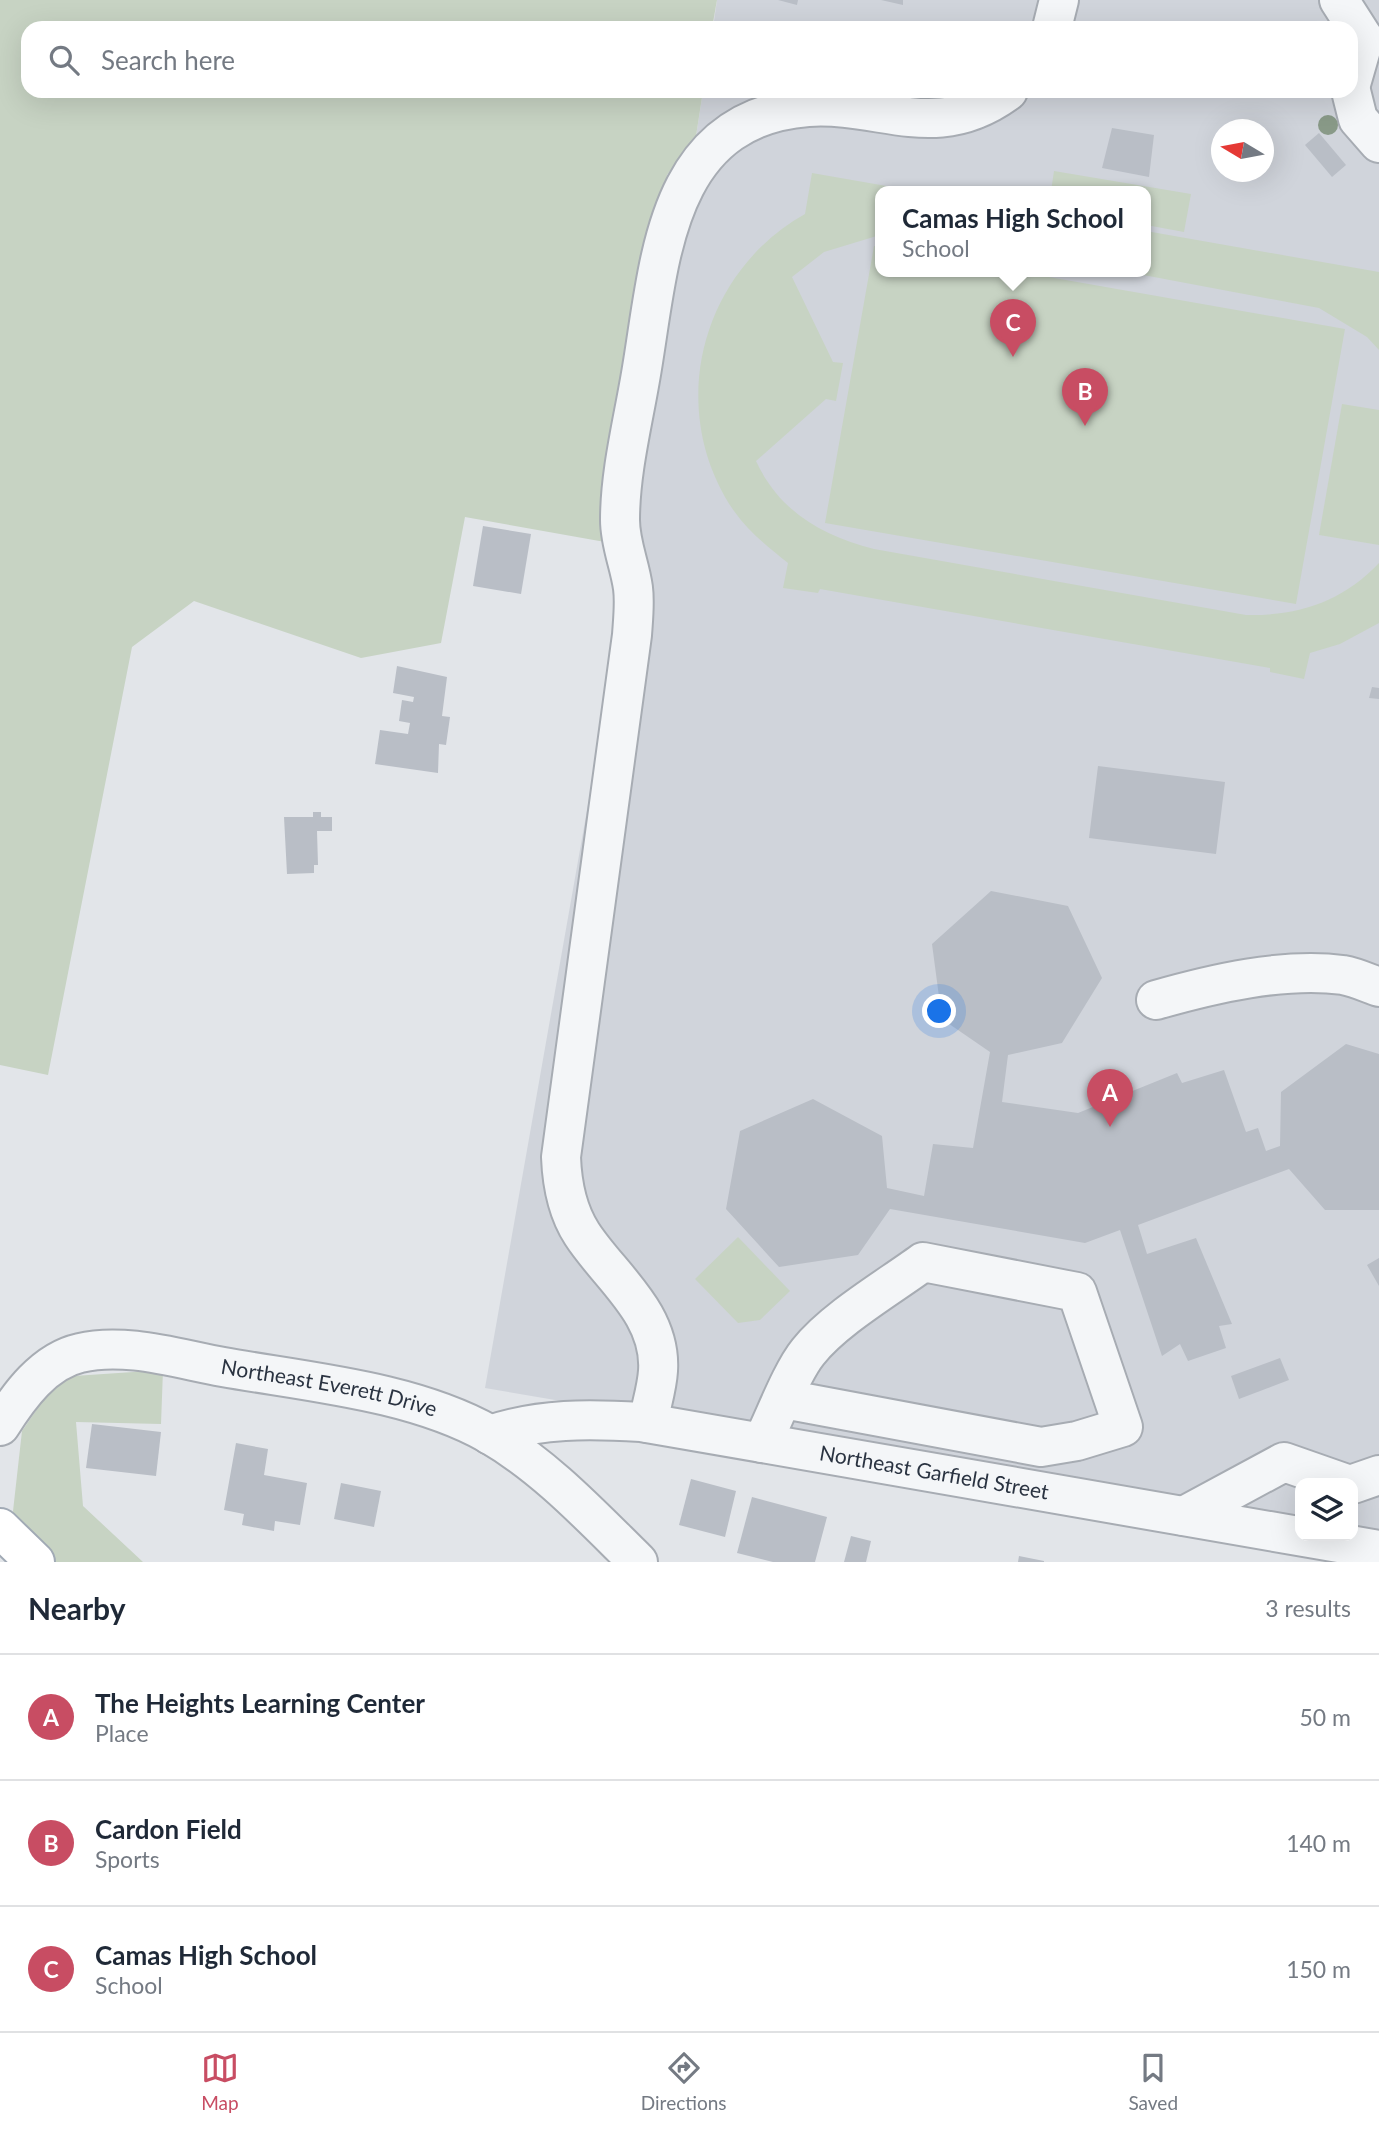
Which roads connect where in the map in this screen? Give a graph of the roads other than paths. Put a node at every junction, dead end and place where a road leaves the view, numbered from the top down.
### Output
1 (1059, 0) edge
2 (1339, 0) edge
3 (1054, 21) edge
4 (1357, 21) edge
5 (1358, 22) edge
6 (1372, 38) edge
7 (1358, 69) edge
8 (996, 98) edge
9 (1352, 98) edge
10 (1379, 143) edge
11 (1379, 987) edge
12 (1156, 1000) dead end
13 (784, 1399) junction
14 (648, 1423) junction
15 (0, 1426) edge
16 (490, 1435) junction
17 (762, 1443) junction
18 (1379, 1475) edge
19 (1330, 1478) edge
20 (1358, 1482) edge
21 (1184, 1516) junction
22 (0, 1528) edge
23 (1379, 1550) edge
24 (35, 1562) edge
25 (638, 1562) edge

1 - 3 street
2 - 4 street
5 - 6 street
6 - 7 street
8 - 14 street
9 - 10 street
11 - 12 street
13 - 13 street
13 - 17 street
14 - 16 street, Northeast Garfield Street
14 - 17 street, Northeast Garfield Street
15 - 16 street, Northeast Everett Drive
16 - 25 street, Northeast Everett Drive
17 - 21 street, Northeast Garfield Street
18 - 20 street
19 - 21 street
21 - 23 street, Northeast Garfield Street
22 - 24 main road

